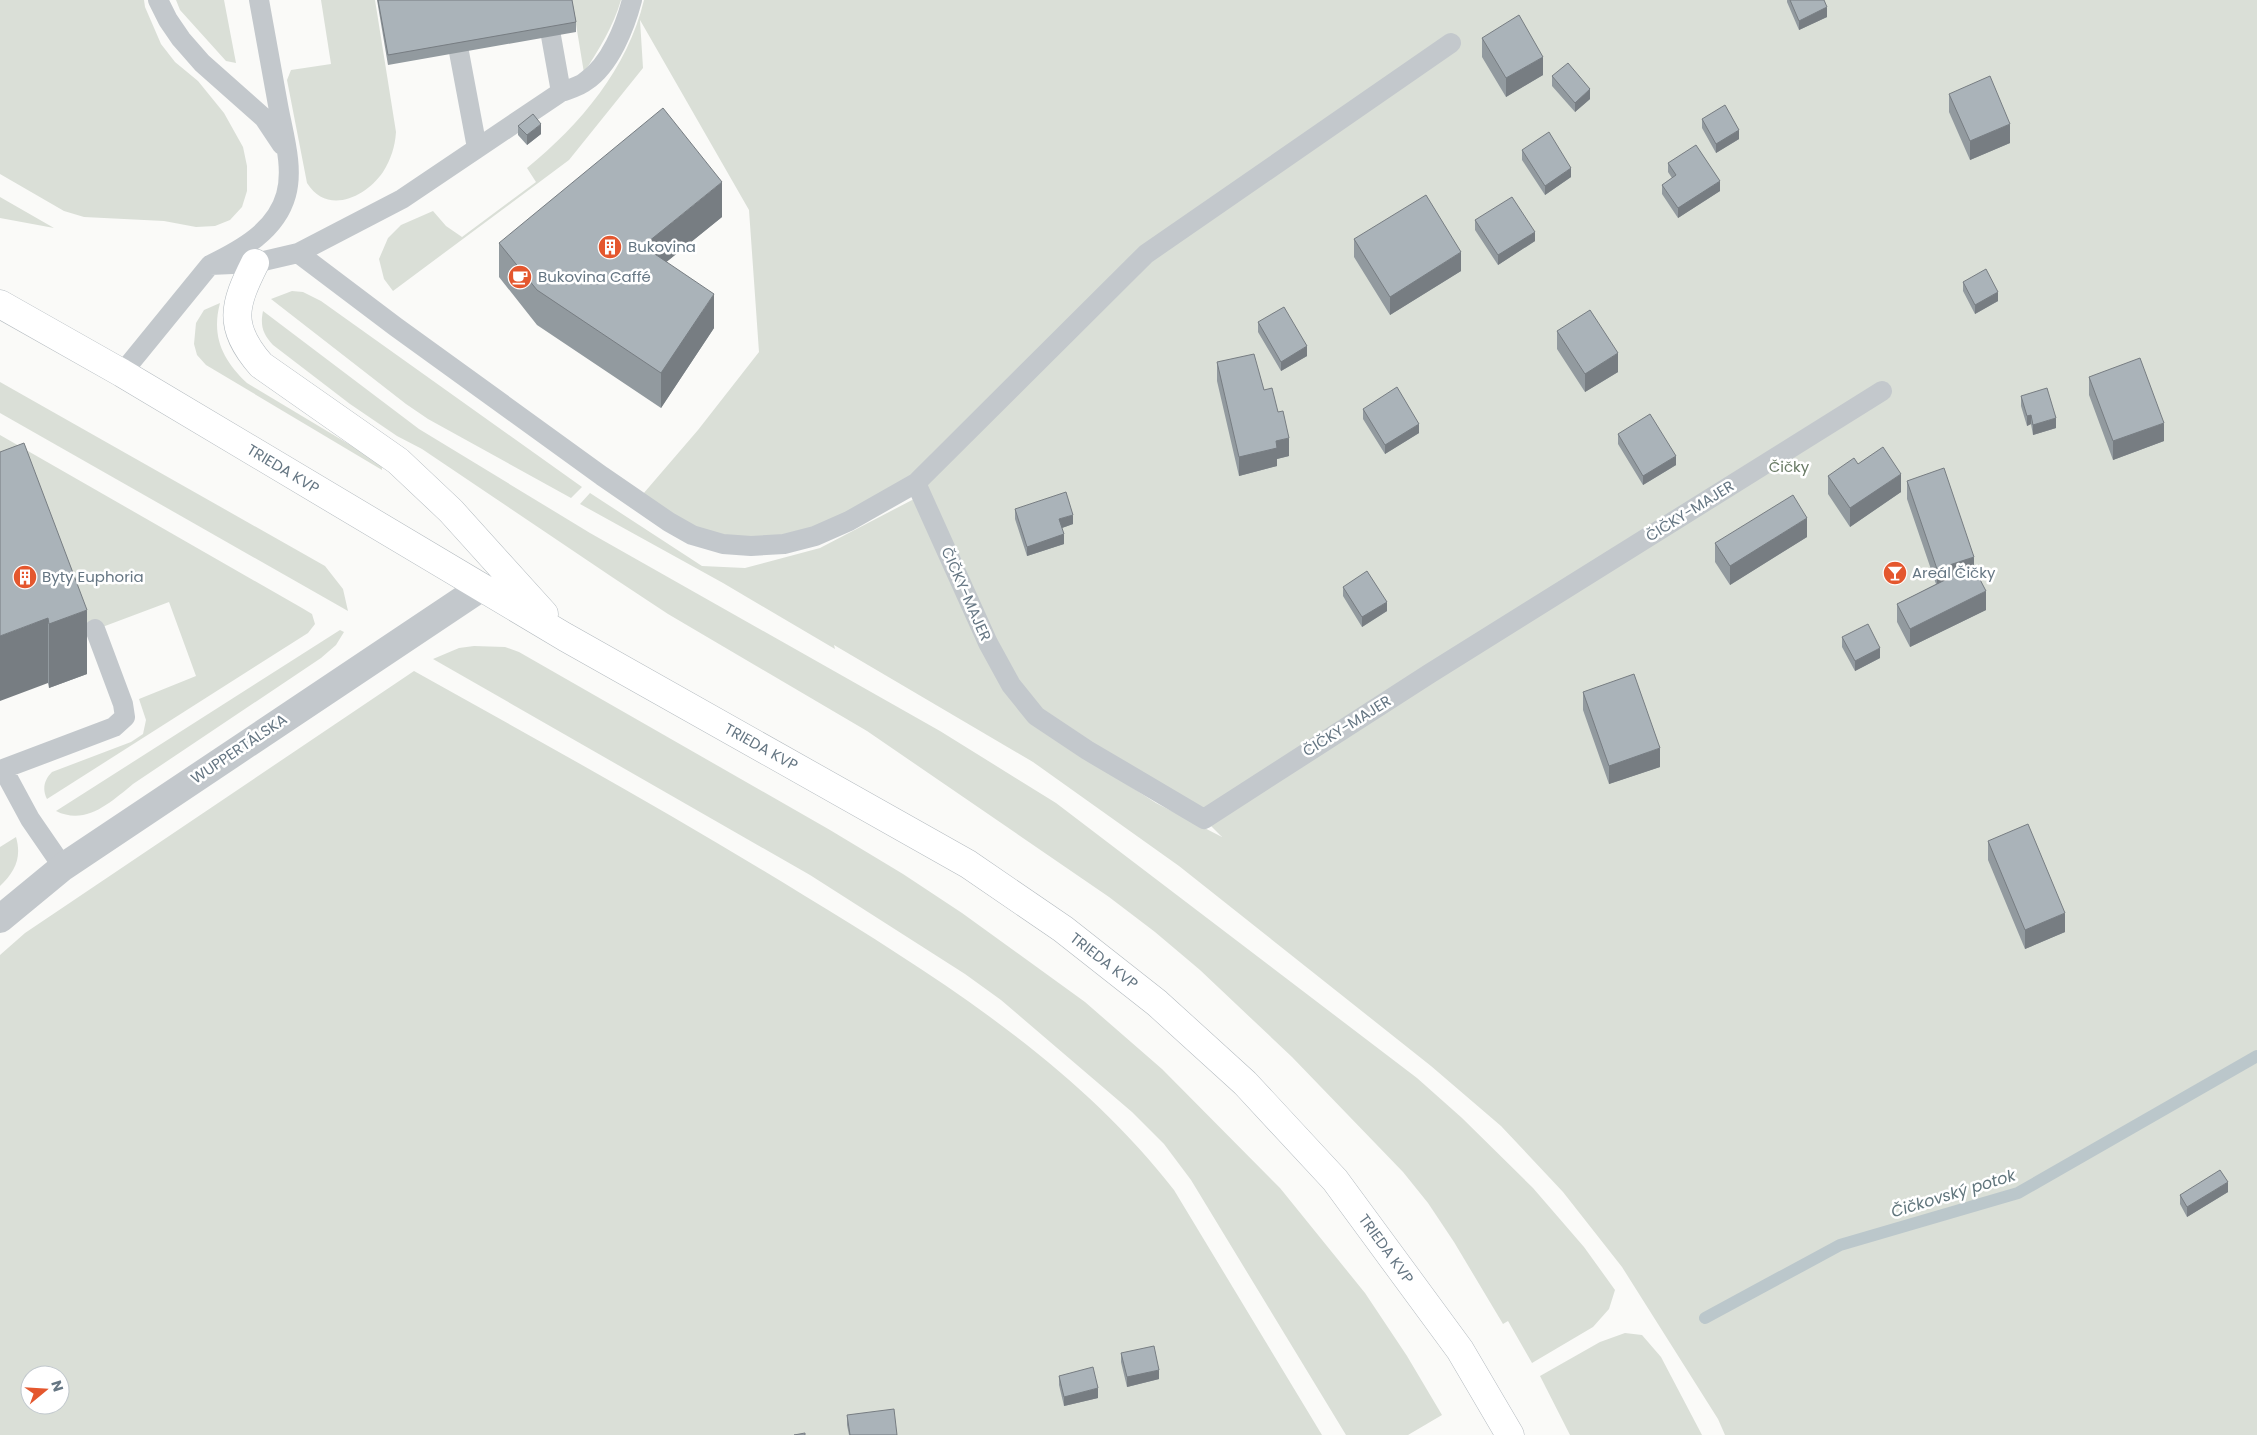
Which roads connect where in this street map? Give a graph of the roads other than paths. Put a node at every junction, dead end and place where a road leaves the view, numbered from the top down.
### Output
1 (158, 0) edge
2 (259, 0) edge
3 (632, 0) edge
4 (551, 36) edge
5 (1451, 43) dead end
6 (459, 52) edge
7 (561, 92) junction
8 (477, 148) junction
9 (287, 153) junction
10 (298, 253) junction
11 (255, 263) junction
12 (210, 264) junction
13 (0, 304) edge
14 (122, 372) junction
15 (1882, 391) dead end
16 (916, 483) junction
17 (482, 587) junction
18 (95, 629) dead end
19 (565, 637) junction
20 (2, 769) edge
21 (63, 867) junction
22 (0, 919) edge
23 (1510, 1435) edge

1 - 9 lane
2 - 9 lane
3 - 7 lane
4 - 7 lane
5 - 16 lane
6 - 8 lane
7 - 8 lane
8 - 10 lane
9 - 12 lane
10 - 11 lane
10 - 16 lane
11 - 12 lane
11 - 19 street, TRIEDA KVP
12 - 14 lane
13 - 14 street, TRIEDA KVP
14 - 17 street, TRIEDA KVP
15 - 16 lane, ČIČKY-MAJER
17 - 19 street, TRIEDA KVP
17 - 21 street, WUPPERTÁLSKA
18 - 20 lane
19 - 23 street, TRIEDA KVP
20 - 21 lane
21 - 22 street, WUPPERTÁLSKA

